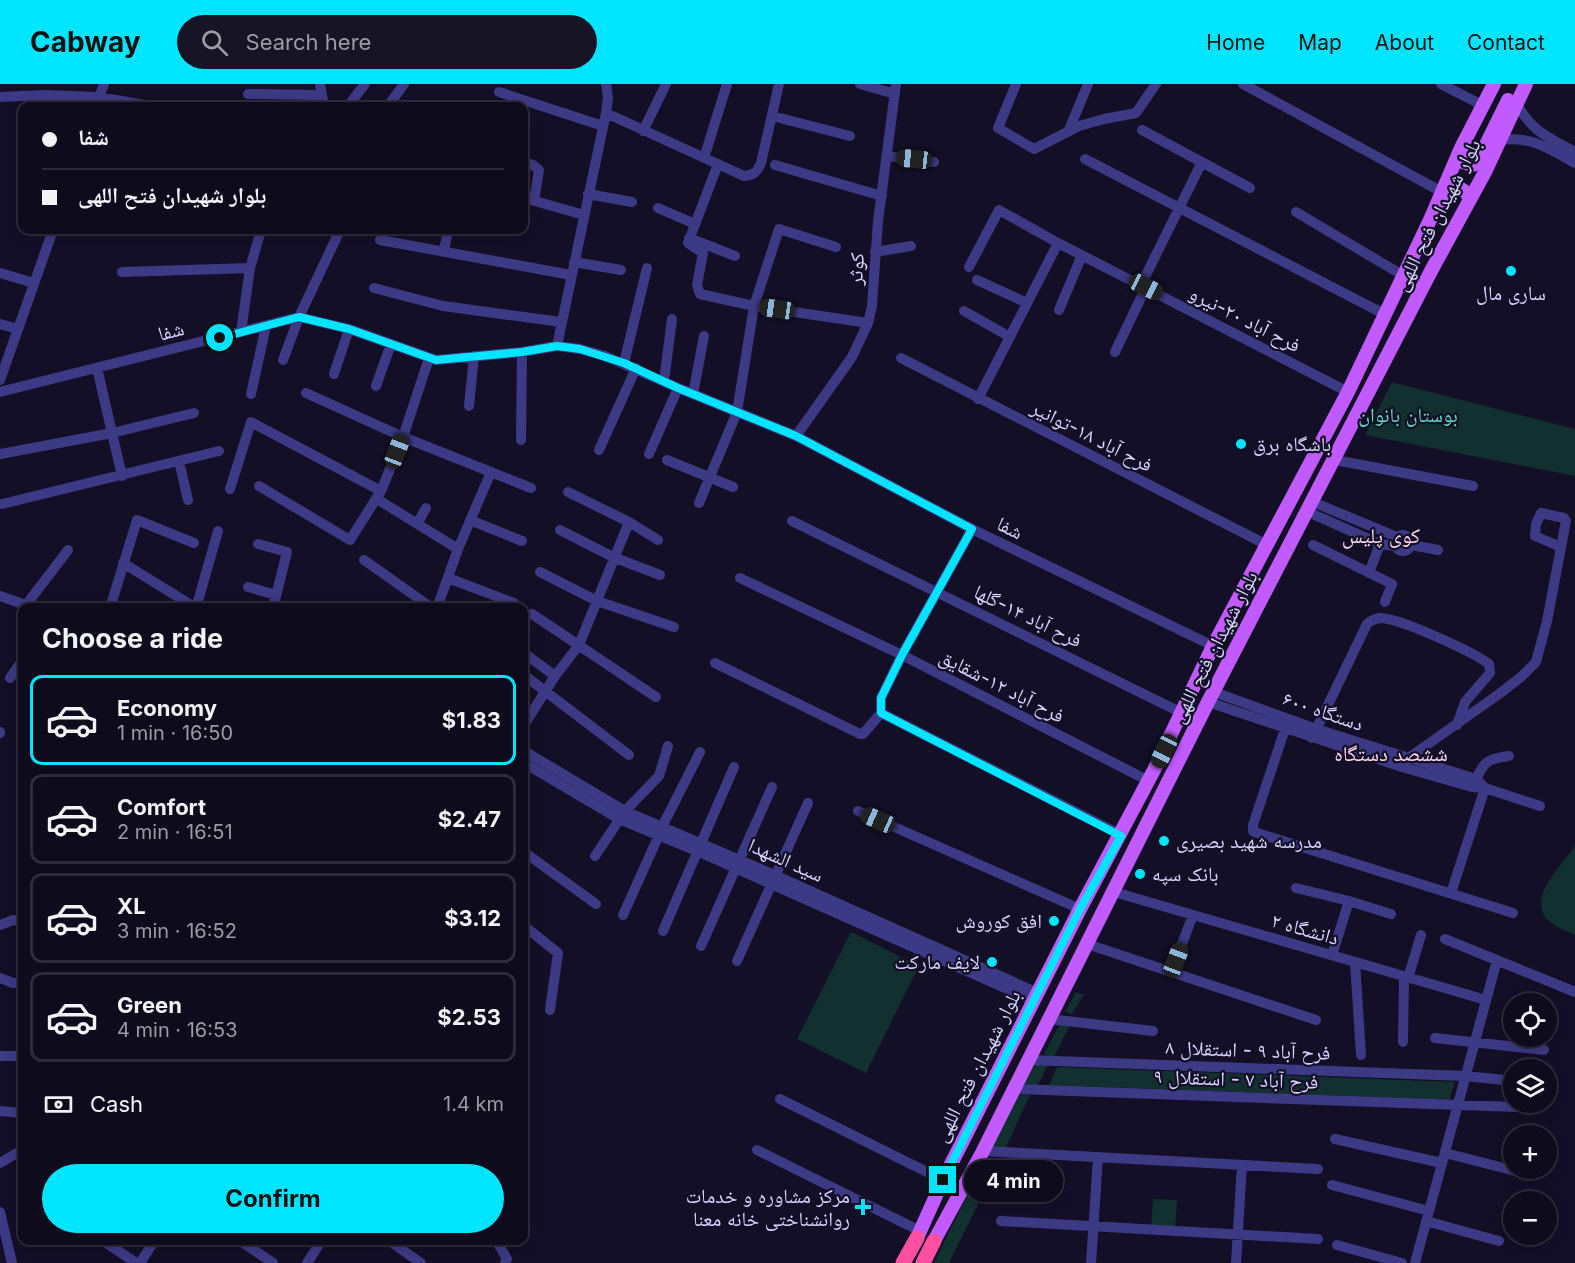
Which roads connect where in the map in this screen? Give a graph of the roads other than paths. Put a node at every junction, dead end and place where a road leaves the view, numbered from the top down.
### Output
1 (104, 84) edge
2 (365, 84) edge
3 (404, 84) edge
4 (606, 84) edge
5 (666, 84) edge
6 (727, 84) edge
7 (779, 84) edge
8 (860, 84) edge
9 (1016, 84) edge
10 (1088, 84) edge
11 (1156, 84) edge
12 (1243, 84) edge
13 (1441, 84) edge
14 (1494, 84) edge
15 (1516, 84) edge
16 (1526, 84) edge
17 (896, 89) edge
18 (320, 90) edge
19 (499, 93) dead end
20 (248, 94) dead end
21 (0, 97) edge
22 (97, 102) edge
23 (351, 102) edge
24 (391, 102) edge
25 (527, 102) edge
26 (528, 102) edge
27 (1517, 104) junction
28 (1482, 105) junction
29 (606, 113) junction
30 (772, 116) junction
31 (603, 126) junction
32 (1142, 130) dead end
33 (643, 131) junction
34 (1068, 132) junction
35 (850, 136) dead end
36 (1499, 140) junction
37 (1461, 148) junction
38 (1575, 152) edge
39 (887, 156) junction
40 (704, 158) junction
41 (1085, 159) dead end
42 (934, 162) dead end
43 (1202, 162) junction
44 (528, 163) edge
45 (1575, 163) edge
46 (718, 164) junction
47 (775, 165) dead end
48 (1250, 188) dead end
49 (1442, 192) junction
50 (588, 194) junction
51 (882, 196) junction
52 (529, 199) edge
53 (1470, 200) junction
54 (632, 202) dead end
55 (658, 208) dead end
56 (1179, 209) junction
57 (1296, 212) dead end
58 (584, 215) junction
59 (695, 224) junction
60 (52, 234) edge
61 (260, 234) edge
62 (338, 234) edge
63 (447, 234) edge
64 (689, 238) junction
65 (380, 240) dead end
66 (1058, 243) junction
67 (836, 246) dead end
68 (911, 246) dead end
69 (1417, 247) junction
70 (444, 251) junction
71 (875, 252) junction
72 (1082, 255) junction
73 (735, 256) dead end
74 (574, 262) junction
75 (969, 267) dead end
76 (250, 268) junction
77 (647, 268) dead end
78 (621, 270) dead end
79 (122, 272) dead end
80 (0, 273) edge
81 (571, 275) junction
82 (1404, 276) junction
83 (977, 280) dead end
84 (34, 283) junction
85 (1143, 286) junction
86 (374, 288) dead end
87 (1027, 303) junction
88 (754, 306) junction
89 (1059, 310) dead end
90 (964, 311) dead end
91 (1386, 315) junction
92 (299, 317) junction
93 (672, 319) dead end
94 (561, 322) junction
95 (868, 322) junction
96 (0, 324) edge
97 (266, 326) junction
98 (18, 329) junction
99 (349, 329) junction
100 (241, 332) junction
101 (704, 336) dead end
102 (1010, 337) junction
103 (391, 344) junction
104 (557, 346) junction
105 (522, 352) junction
106 (1115, 352) dead end
107 (474, 356) junction
108 (429, 358) junction
109 (901, 358) dead end
110 (283, 360) dead end
111 (624, 363) junction
112 (97, 368) junction
113 (636, 369) junction
114 (1, 374) edge
115 (334, 374) dead end
116 (664, 381) junction
117 (376, 386) dead end
118 (678, 388) junction
119 (0, 392) edge
120 (1348, 392) junction
121 (306, 393) dead end
122 (250, 394) dead end
123 (693, 394) junction
124 (978, 399) junction
125 (469, 406) dead end
126 (737, 412) junction
127 (194, 413) dead end
128 (112, 433) junction
129 (796, 436) junction
130 (403, 437) junction
131 (521, 440) dead end
132 (599, 450) dead end
133 (219, 451) dead end
134 (0, 454) edge
135 (648, 454) dead end
136 (667, 460) dead end
137 (1335, 460) junction
138 (179, 461) junction
139 (491, 472) junction
140 (122, 476) junction
141 (710, 477) junction
142 (259, 486) dead end
143 (733, 486) dead end
144 (1473, 486) dead end
145 (531, 488) dead end
146 (230, 489) dead end
147 (568, 492) dead end
148 (379, 495) junction
149 (189, 500) dead end
150 (699, 503) dead end
151 (2, 504) dead end
152 (1311, 507) junction
153 (426, 508) dead end
154 (470, 520) junction
155 (792, 521) dead end
156 (629, 522) junction
157 (417, 524) junction
158 (972, 529) junction
159 (560, 530) dead end
160 (218, 531) dead end
161 (658, 540) dead end
162 (522, 541) dead end
163 (1396, 541) junction
164 (194, 543) dead end
165 (258, 544) dead end
166 (1380, 544) junction
167 (1267, 545) junction
168 (1313, 545) dead end
169 (1561, 547) dead end
170 (458, 549) junction
171 (68, 550) dead end
172 (1438, 550) dead end
173 (613, 558) junction
174 (364, 560) dead end
175 (123, 563) junction
176 (540, 572) dead end
177 (1369, 573) junction
178 (660, 575) dead end
179 (448, 578) junction
180 (740, 578) dead end
181 (248, 587) dead end
182 (938, 592) junction
183 (276, 595) junction
184 (0, 596) edge
185 (597, 601) junction
186 (1385, 602) dead end
187 (21, 603) edge
188 (32, 603) edge
189 (111, 603) edge
190 (188, 603) edge
191 (197, 603) edge
192 (274, 603) edge
193 (425, 603) edge
194 (439, 603) edge
195 (514, 603) dead end
196 (532, 614) dead end
197 (674, 627) dead end
198 (579, 645) junction
199 (1213, 646) junction
200 (902, 655) junction
201 (528, 656) edge
202 (715, 663) dead end
203 (18, 667) edge
204 (555, 676) junction
205 (10, 678) dead end
206 (528, 678) edge
207 (545, 692) junction
208 (656, 697) dead end
209 (1211, 697) junction
210 (881, 713) junction
211 (1182, 713) junction
212 (528, 719) edge
213 (1457, 725) junction
214 (1285, 729) junction
215 (1314, 733) junction
216 (668, 746) dead end
217 (700, 752) dead end
218 (629, 755) dead end
219 (1509, 756) dead end
220 (528, 762) edge
221 (1405, 763) junction
222 (735, 767) dead end
223 (1149, 781) junction
224 (1474, 783) junction
225 (772, 787) dead end
226 (1485, 788) junction
227 (808, 803) dead end
228 (1540, 806) dead end
229 (858, 812) dead end
230 (622, 815) junction
231 (661, 831) junction
232 (1121, 836) junction
233 (699, 846) junction
234 (528, 855) edge
235 (595, 856) dead end
236 (738, 864) junction
237 (775, 880) junction
238 (1296, 888) dead end
239 (1114, 892) junction
240 (1451, 893) junction
241 (1349, 901) junction
242 (596, 904) dead end
243 (1080, 909) junction
244 (1391, 914) dead end
245 (1513, 914) dead end
246 (623, 915) dead end
247 (1193, 915) junction
248 (18, 921) edge
249 (0, 925) edge
250 (528, 929) edge
251 (663, 931) dead end
252 (1421, 935) dead end
253 (1445, 939) dead end
254 (1087, 944) junction
255 (701, 946) dead end
256 (1332, 955) junction
257 (1176, 960) dead end
258 (1497, 960) junction
259 (737, 961) dead end
260 (1355, 962) junction
261 (1406, 977) junction
262 (0, 978) edge
263 (18, 983) edge
264 (1575, 992) edge
265 (1036, 997) junction
266 (1486, 1000) junction
267 (550, 1011) dead end
268 (1050, 1018) junction
269 (1316, 1020) dead end
270 (1153, 1031) dead end
271 (1435, 1038) dead end
272 (1403, 1042) dead end
273 (1474, 1044) junction
274 (1544, 1050) dead end
275 (1361, 1055) dead end
276 (0, 1056) edge
277 (18, 1056) edge
278 (1029, 1060) junction
279 (1465, 1076) junction
280 (1503, 1080) edge
281 (1014, 1089) junction
282 (780, 1099) dead end
283 (1457, 1106) junction
284 (1503, 1107) edge
285 (0, 1111) edge
286 (18, 1113) edge
287 (1335, 1139) dead end
288 (757, 1150) dead end
289 (982, 1151) junction
290 (18, 1152) edge
291 (1098, 1157) junction
292 (1443, 1158) junction
293 (0, 1163) edge
294 (1242, 1165) junction
295 (1318, 1169) dead end
296 (1503, 1169) edge
297 (943, 1180) junction
298 (1332, 1185) dead end
299 (0, 1212) edge
300 (1428, 1216) junction
301 (1001, 1221) dead end
302 (1094, 1226) junction
303 (918, 1234) junction
304 (1238, 1234) junction
305 (1318, 1239) dead end
306 (934, 1241) junction
307 (1499, 1241) dead end
308 (110, 1245) edge
309 (151, 1245) edge
310 (246, 1245) edge
311 (319, 1245) edge
312 (395, 1245) edge
313 (499, 1245) edge
314 (1337, 1245) dead end
315 (12, 1263) edge
316 (138, 1263) edge
317 (273, 1263) edge
318 (307, 1263) edge
319 (421, 1263) edge
320 (505, 1263) edge
321 (905, 1263) edge
322 (923, 1263) edge
323 (928, 1263) edge
324 (1091, 1263) edge
325 (1236, 1263) edge
326 (1402, 1263) edge
327 (1415, 1263) edge

1 - 22 street
2 - 23 street
3 - 24 street
4 - 29 street
5 - 33 street
6 - 40 street
7 - 30 street
8 - 17 street
9 - 34 street
10 - 34 street
11 - 34 street
12 - 49 street
13 - 28 street
14 - 28 main road, بلوار شهیدان فتح اللهی
15 - 37 main road
16 - 27 main road, بلوار شهیدان فتح اللهی
17 - 39 street, کوثر
18 - 20 street
19 - 25 street
21 - 22 street
26 - 31 street
27 - 36 main road, بلوار شهیدان فتح اللهی
27 - 38 street
28 - 37 main road, بلوار شهیدان فتح اللهی
29 - 31 street
29 - 33 street
30 - 35 street
30 - 46 street
31 - 50 street
32 - 43 street
33 - 40 street
36 - 45 street
36 - 53 main road, بلوار شهیدان فتح اللهی
37 - 49 main road, بلوار شهیدان فتح اللهی
39 - 42 street
39 - 51 street, کوثر
40 - 46 street
41 - 56 street
43 - 48 street
43 - 56 street
44 - 52 street
46 - 59 street
47 - 51 street
49 - 69 main road, بلوار شهیدان فتح اللهی
50 - 54 street
50 - 58 street
51 - 71 street, کوثر
52 - 58 street
53 - 69 main road
53 - 137 main road, بلوار شهیدان فتح اللهی
55 - 59 street
56 - 85 street
56 - 91 street
57 - 82 street
58 - 74 street
59 - 64 street
60 - 84 street
61 - 76 street
62 - 92 street
63 - 70 street
64 - 73 street
64 - 88 street
65 - 70 street
66 - 72 street, فرح آباد ۲۰-نیرو
66 - 75 street, فرح آباد ۲۰-نیرو
66 - 87 street
67 - 88 street
68 - 71 street
69 - 82 main road, بلوار شهیدان فتح اللهی
70 - 81 street
71 - 95 street, کوثر
72 - 85 street, فرح آباد ۲۰-نیرو
72 - 89 street
74 - 78 street
74 - 81 street
76 - 79 street
76 - 100 street
77 - 111 street
80 - 84 street
81 - 94 street
82 - 91 main road, بلوار شهیدان فتح اللهی
83 - 87 street
84 - 98 street
85 - 106 street
85 - 120 street, فرح آباد ۲۰-نیرو
86 - 94 street
87 - 102 street
88 - 95 street
88 - 126 street
90 - 102 street
91 - 120 main road, بلوار شهیدان فتح اللهی
92 - 97 street, شفا
92 - 99 street, شفا
92 - 110 street
93 - 116 street
94 - 104 street
95 - 129 street, کوثر
96 - 98 street
97 - 100 street, شفا
97 - 122 street
98 - 114 street
99 - 103 street, شفا
99 - 115 street
100 - 112 street, شفا
101 - 123 street
102 - 124 street
103 - 108 street, شفا
103 - 117 street
104 - 105 street, شفا
104 - 111 street, شفا
105 - 107 street, شفا
105 - 131 street
107 - 108 street, شفا
107 - 125 street
108 - 130 street
109 - 124 street, فرح آباد ۱۸-توانیر
111 - 113 street, شفا
112 - 119 street, شفا
112 - 128 street
113 - 116 street, شفا
113 - 132 street
116 - 118 street, شفا
118 - 123 street, شفا
118 - 135 street
120 - 167 main road, بلوار شهیدان فتح اللهی
121 - 130 street
123 - 126 street, شفا
124 - 167 street, فرح آباد ۱۸-توانیر
126 - 129 street, شفا
126 - 141 street
127 - 128 street
128 - 134 street
128 - 140 street
129 - 158 street, شفا
130 - 139 street
130 - 148 street
133 - 138 street
136 - 141 street
137 - 144 street
137 - 152 main road, بلوار شهیدان فتح اللهی
138 - 140 street
138 - 149 street
139 - 145 street
139 - 154 street
140 - 151 street
141 - 143 street
141 - 150 street
142 - 148 street
146 - 148 street
147 - 156 street
148 - 157 street
152 - 163 street
152 - 166 street
152 - 209 main road, بلوار شهیدان فتح اللهی
153 - 157 street
154 - 162 street
154 - 170 street
155 - 182 street, فرح آباد ۱۴-گلها
156 - 161 street
156 - 173 street
157 - 170 street
158 - 182 street
158 - 199 street, شفا
159 - 173 street
160 - 191 street
163 - 166 street
163 - 172 street
164 - 175 street
165 - 183 street
166 - 177 street
167 - 199 main road, بلوار شهیدان فتح اللهی
168 - 177 street
169 - 213 street
170 - 179 street
171 - 188 street
173 - 178 street
173 - 185 street
174 - 193 street
175 - 189 street
175 - 190 street
176 - 185 street
177 - 186 street
179 - 194 street
179 - 195 street
180 - 200 street, فرح آباد ۱۲-شقایق
181 - 183 street
182 - 200 street
182 - 211 street, فرح آباد ۱۴-گلها
183 - 192 street
184 - 187 street
185 - 197 street
185 - 198 street
196 - 198 street
198 - 204 street
198 - 208 street
199 - 211 main road, بلوار شهیدان فتح اللهی
200 - 210 street
200 - 223 street, فرح آباد ۱۲-شقایق
201 - 204 street
202 - 210 street
203 - 205 street
204 - 207 street
206 - 207 street
207 - 212 street
207 - 218 street
209 - 214 street, ۶۰۰ دستگاه
209 - 215 street, ۶۰۰ دستگاه
209 - 239 main road, بلوار شهیدان فتح اللهی
210 - 232 street
211 - 223 main road, بلوار شهیدان فتح اللهی
213 - 215 street
213 - 221 street
214 - 215 street, ۶۰۰ دستگاه
214 - 240 street
215 - 221 street, ۶۰۰ دستگاه
216 - 230 street
217 - 231 street
219 - 224 street
220 - 230 street, سید الشهدا
221 - 224 street, ۶۰۰ دستگاه
222 - 233 street
223 - 232 main road, بلوار شهیدان فتح اللهی
224 - 226 street, ۶۰۰ دستگاه
225 - 236 street
226 - 228 street, ۶۰۰ دستگاه
226 - 240 street
227 - 237 street
229 - 243 street
230 - 231 street, سید الشهدا
230 - 235 street
231 - 233 street, سید الشهدا
231 - 246 street
232 - 243 main road, بلوار شهیدان فتح اللهی
233 - 236 street, سید الشهدا
233 - 251 street
234 - 242 street
236 - 237 street, سید الشهدا
236 - 255 street
237 - 259 street
237 - 265 street, سید الشهدا
238 - 241 street
239 - 247 street, دانشگاه ۲
239 - 254 main road, بلوار شهیدان فتح اللهی
240 - 245 street
241 - 244 street
241 - 256 street
243 - 265 main road, بلوار شهیدان فتح اللهی
247 - 256 street, دانشگاه ۲
247 - 257 street
248 - 249 street
250 - 267 street
252 - 261 street
253 - 258 street
254 - 268 main road, بلوار شهیدان فتح اللهی
254 - 269 street
256 - 260 street, دانشگاه ۲
258 - 264 street
258 - 266 street
260 - 261 street, دانشگاه ۲
260 - 275 street
261 - 266 street, دانشگاه ۲
261 - 272 street
262 - 263 street
265 - 297 main road, بلوار شهیدان فتح اللهی
266 - 273 street
268 - 270 street
268 - 278 main road, بلوار شهیدان فتح اللهی
271 - 273 street
273 - 274 street
273 - 279 street
276 - 277 street
278 - 279 street, فرح آباد ۹ - استقلال ۸
278 - 281 main road, بلوار شهیدان فتح اللهی
279 - 280 street, فرح آباد ۹ - استقلال ۸
279 - 283 street
281 - 283 street, فرح آباد ۷ - استقلال ۹
281 - 289 main road, بلوار شهیدان فتح اللهی
282 - 297 street
283 - 284 street, فرح آباد ۷ - استقلال ۹
283 - 292 street
285 - 286 street
287 - 292 street
288 - 303 street
289 - 291 street
289 - 306 main road, بلوار شهیدان فتح اللهی
290 - 293 street
291 - 294 street
291 - 302 street
292 - 296 street
292 - 300 street
294 - 295 street
294 - 304 street
297 - 303 main road, بلوار شهیدان فتح اللهی
298 - 300 street
299 - 315 street
300 - 307 street
300 - 327 street
301 - 302 street
302 - 304 street
302 - 324 street
303 - 321 highway
304 - 305 street
304 - 325 street
306 - 322 highway
306 - 323 highway, بلوار شهیدان فتح اللهی
308 - 316 street
309 - 316 street
310 - 317 street
311 - 318 street
312 - 319 street
313 - 320 street
314 - 326 street

